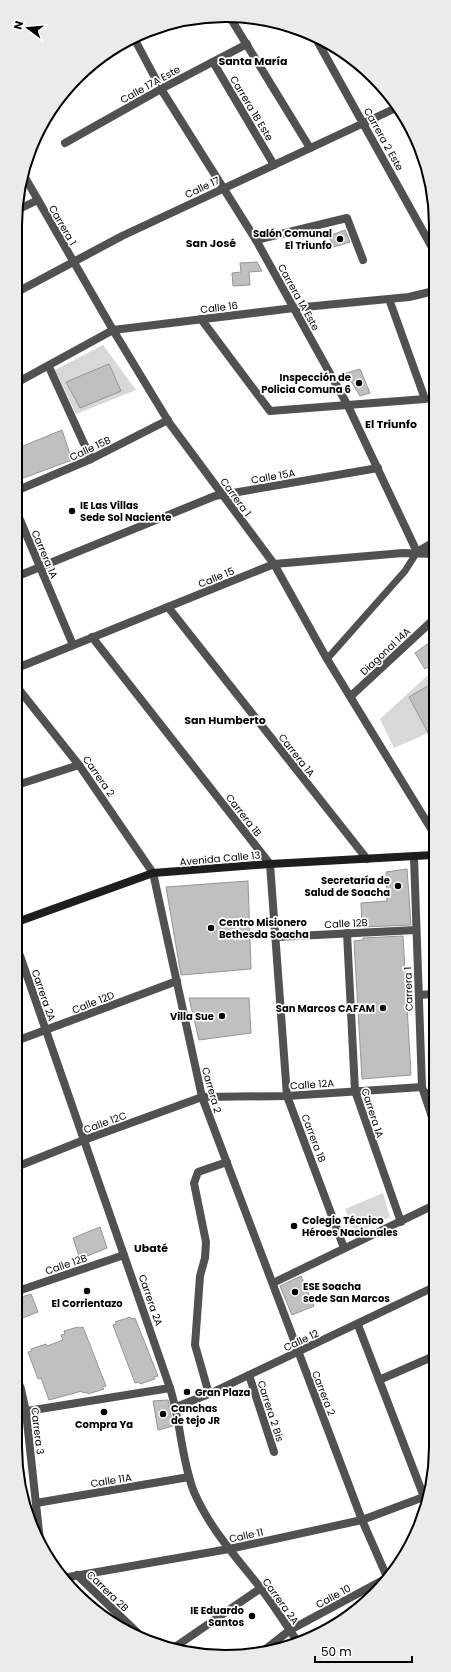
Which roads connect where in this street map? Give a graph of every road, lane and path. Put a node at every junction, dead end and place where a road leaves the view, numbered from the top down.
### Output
1 (233, 22) edge
2 (136, 42) edge
3 (247, 44) junction
4 (320, 45) edge
5 (213, 62) junction
6 (161, 88) junction
7 (393, 109) edge
8 (364, 123) junction
9 (65, 143) dead end
10 (310, 148) junction
11 (274, 165) junction
12 (27, 181) edge
13 (224, 188) junction
14 (38, 200) junction
15 (23, 207) edge
16 (256, 240) junction
17 (429, 242) edge
18 (363, 260) dead end
19 (73, 262) junction
20 (22, 289) edge
21 (429, 292) edge
22 (389, 299) junction
23 (294, 308) junction
24 (201, 319) junction
25 (113, 330) junction
26 (49, 366) junction
27 (22, 380) edge
28 (348, 406) junction
29 (168, 420) junction
30 (91, 459) junction
31 (378, 468) junction
32 (22, 488) edge
33 (222, 495) junction
34 (22, 525) edge
35 (429, 545) edge
36 (418, 552) junction
37 (429, 553) edge
38 (274, 564) junction
39 (39, 567) junction
40 (22, 574) edge
41 (168, 607) junction
42 (429, 625) edge
43 (92, 637) junction
44 (73, 645) junction
45 (327, 658) junction
46 (22, 666) edge
47 (22, 693) edge
48 (351, 696) junction
49 (79, 765) junction
50 (22, 783) edge
51 (429, 825) edge
52 (429, 855) edge
53 (414, 856) junction
54 (367, 859) junction
55 (270, 864) junction
56 (153, 873) junction
57 (22, 920) edge
58 (416, 930) junction
59 (347, 933) junction
60 (276, 937) junction
61 (22, 961) edge
62 (176, 981) junction
63 (429, 994) edge
64 (419, 995) junction
65 (46, 1030) junction
66 (22, 1039) edge
67 (355, 1091) junction
68 (426, 1091) edge
69 (287, 1096) junction
70 (202, 1097) junction
71 (429, 1103) edge
72 (84, 1140) junction
73 (227, 1162) junction
74 (22, 1165) edge
75 (429, 1208) edge
76 (401, 1222) junction
77 (344, 1248) junction
78 (124, 1255) junction
79 (272, 1283) junction
80 (429, 1289) edge
81 (22, 1290) edge
82 (358, 1324) junction
83 (298, 1352) junction
84 (429, 1358) edge
85 (249, 1375) junction
86 (379, 1380) junction
87 (170, 1388) junction
88 (22, 1394) edge
89 (210, 1394) junction
90 (176, 1407) junction
91 (22, 1412) edge
92 (26, 1412) junction
93 (274, 1452) dead end
94 (189, 1478) junction
95 (424, 1491) edge
96 (422, 1497) edge
97 (36, 1503) junction
98 (362, 1520) junction
99 (39, 1527) edge
100 (229, 1549) junction
101 (384, 1573) edge
102 (77, 1575) junction
103 (69, 1577) edge
104 (375, 1584) edge
105 (260, 1588) junction
106 (132, 1627) edge
107 (290, 1630) junction
108 (294, 1638) edge
109 (179, 1644) edge
110 (272, 1644) edge

1 - 3 street
2 - 6 street, Carrera 1A Este
3 - 5 street, Calle 17A Este
3 - 10 street
4 - 8 street, Carrera 2 Este
5 - 6 street, Calle 17A Este
5 - 11 street, Carrera 1B Este
6 - 9 street, Calle 17A Este
6 - 13 street, Carrera 1A Este
7 - 8 street, Calle 17
8 - 10 street, Calle 17
8 - 17 street, Carrera 2 Este
10 - 11 street, Calle 17
11 - 13 street, Calle 17
12 - 14 street, Carrera 1
13 - 16 street, Carrera 1A Este
13 - 19 street, Calle 17
14 - 15 street
14 - 19 street, Carrera 1
16 - 18 street
16 - 23 street, Carrera 1A Este
19 - 20 street, Calle 17
19 - 25 street, Carrera 1
21 - 22 street, Calle 16
22 - 23 street, Calle 16
22 - 28 street
23 - 24 street, Calle 16
23 - 28 street, Carrera 1A Este
24 - 25 street, Calle 16
24 - 28 street
25 - 26 street, Calle 16
25 - 29 street, Carrera 1
26 - 27 street, Calle 16
26 - 30 street
28 - 31 street, Carrera 1A Este
29 - 30 street, Calle 15B
29 - 33 street, Carrera 1
30 - 32 street, Calle 15B
31 - 33 street, Calle 15A
31 - 36 street, Carrera 1A Este
33 - 38 street, Carrera 1
33 - 39 street, Calle 15A
34 - 39 street, Carrera 1A
35 - 36 street
36 - 37 street, Calle 15
36 - 38 street, Calle 15
36 - 45 lane
38 - 41 street, Calle 15
38 - 45 street, Carrera 1
39 - 40 street, Calle 15A
39 - 44 street, Carrera 1A
41 - 43 street, Calle 15
41 - 54 street, Carrera 1A
42 - 48 street, Diagonal 14A
43 - 44 street, Calle 15
43 - 55 street, Carrera 1B
44 - 46 street, Calle 15
45 - 48 street, Carrera 1
47 - 49 street, Carrera 2
48 - 51 street, Carrera 1
49 - 50 street
49 - 56 street, Carrera 2
52 - 53 main road, Avenida Calle 13
53 - 54 main road, Avenida Calle 13
53 - 58 street, Carrera 1
54 - 55 main road, Avenida Calle 13
55 - 56 main road, Avenida Calle 13
55 - 60 street, Carrera 1B
56 - 57 main road, Avenida Calle 13
56 - 62 street, Carrera 2
58 - 59 street, Calle 12B
58 - 64 street, Carrera 1
59 - 60 street, Calle 12B
59 - 67 street, Carrera 1A
60 - 69 street, Carrera 1B
61 - 65 street, Carrera 2A
62 - 65 street, Calle 12D
62 - 70 street, Carrera 2
63 - 64 street
64 - 68 street, Carrera 1
65 - 66 street, Calle 12D
65 - 72 street, Carrera 2A
67 - 68 street, Calle 12A
67 - 69 street, Calle 12A
67 - 76 street, Carrera 1A
68 - 71 street, Carrera 1
69 - 70 street, Calle 12A
69 - 77 street, Carrera 1B
70 - 72 street, Calle 12C
70 - 73 street, Carrera 2
72 - 74 street, Calle 12C
72 - 78 street, Carrera 2A
73 - 79 street, Carrera 2
73 - 89 street
75 - 76 street
76 - 77 street
77 - 79 street
78 - 81 street, Calle 12B
78 - 87 street, Carrera 2A
79 - 83 street, Carrera 2
80 - 82 street, Calle 12
82 - 83 street, Calle 12
82 - 86 street
83 - 85 street, Calle 12
83 - 98 street, Carrera 2
84 - 86 street
85 - 89 street, Calle 12
85 - 93 street, Carrera 2 Bis
86 - 95 street
87 - 90 street, Carrera 2A
87 - 92 street
88 - 92 street, Carrera 3
89 - 90 street, Calle 12
90 - 94 street, Carrera 2A
91 - 92 street
92 - 97 street, Carrera 3
94 - 97 street, Calle 11A
94 - 100 street, Carrera 2A
96 - 98 street, Calle 11
97 - 99 street, Carrera 3
98 - 100 street, Calle 11
98 - 101 street
100 - 102 street, Calle 11
100 - 105 street, Carrera 2A
102 - 103 street, Calle 11
102 - 106 street, Carrera 2B
104 - 107 street, Calle 10
105 - 107 street, Carrera 2A
105 - 109 street
107 - 108 street, Carrera 2A
107 - 110 street, Calle 10

